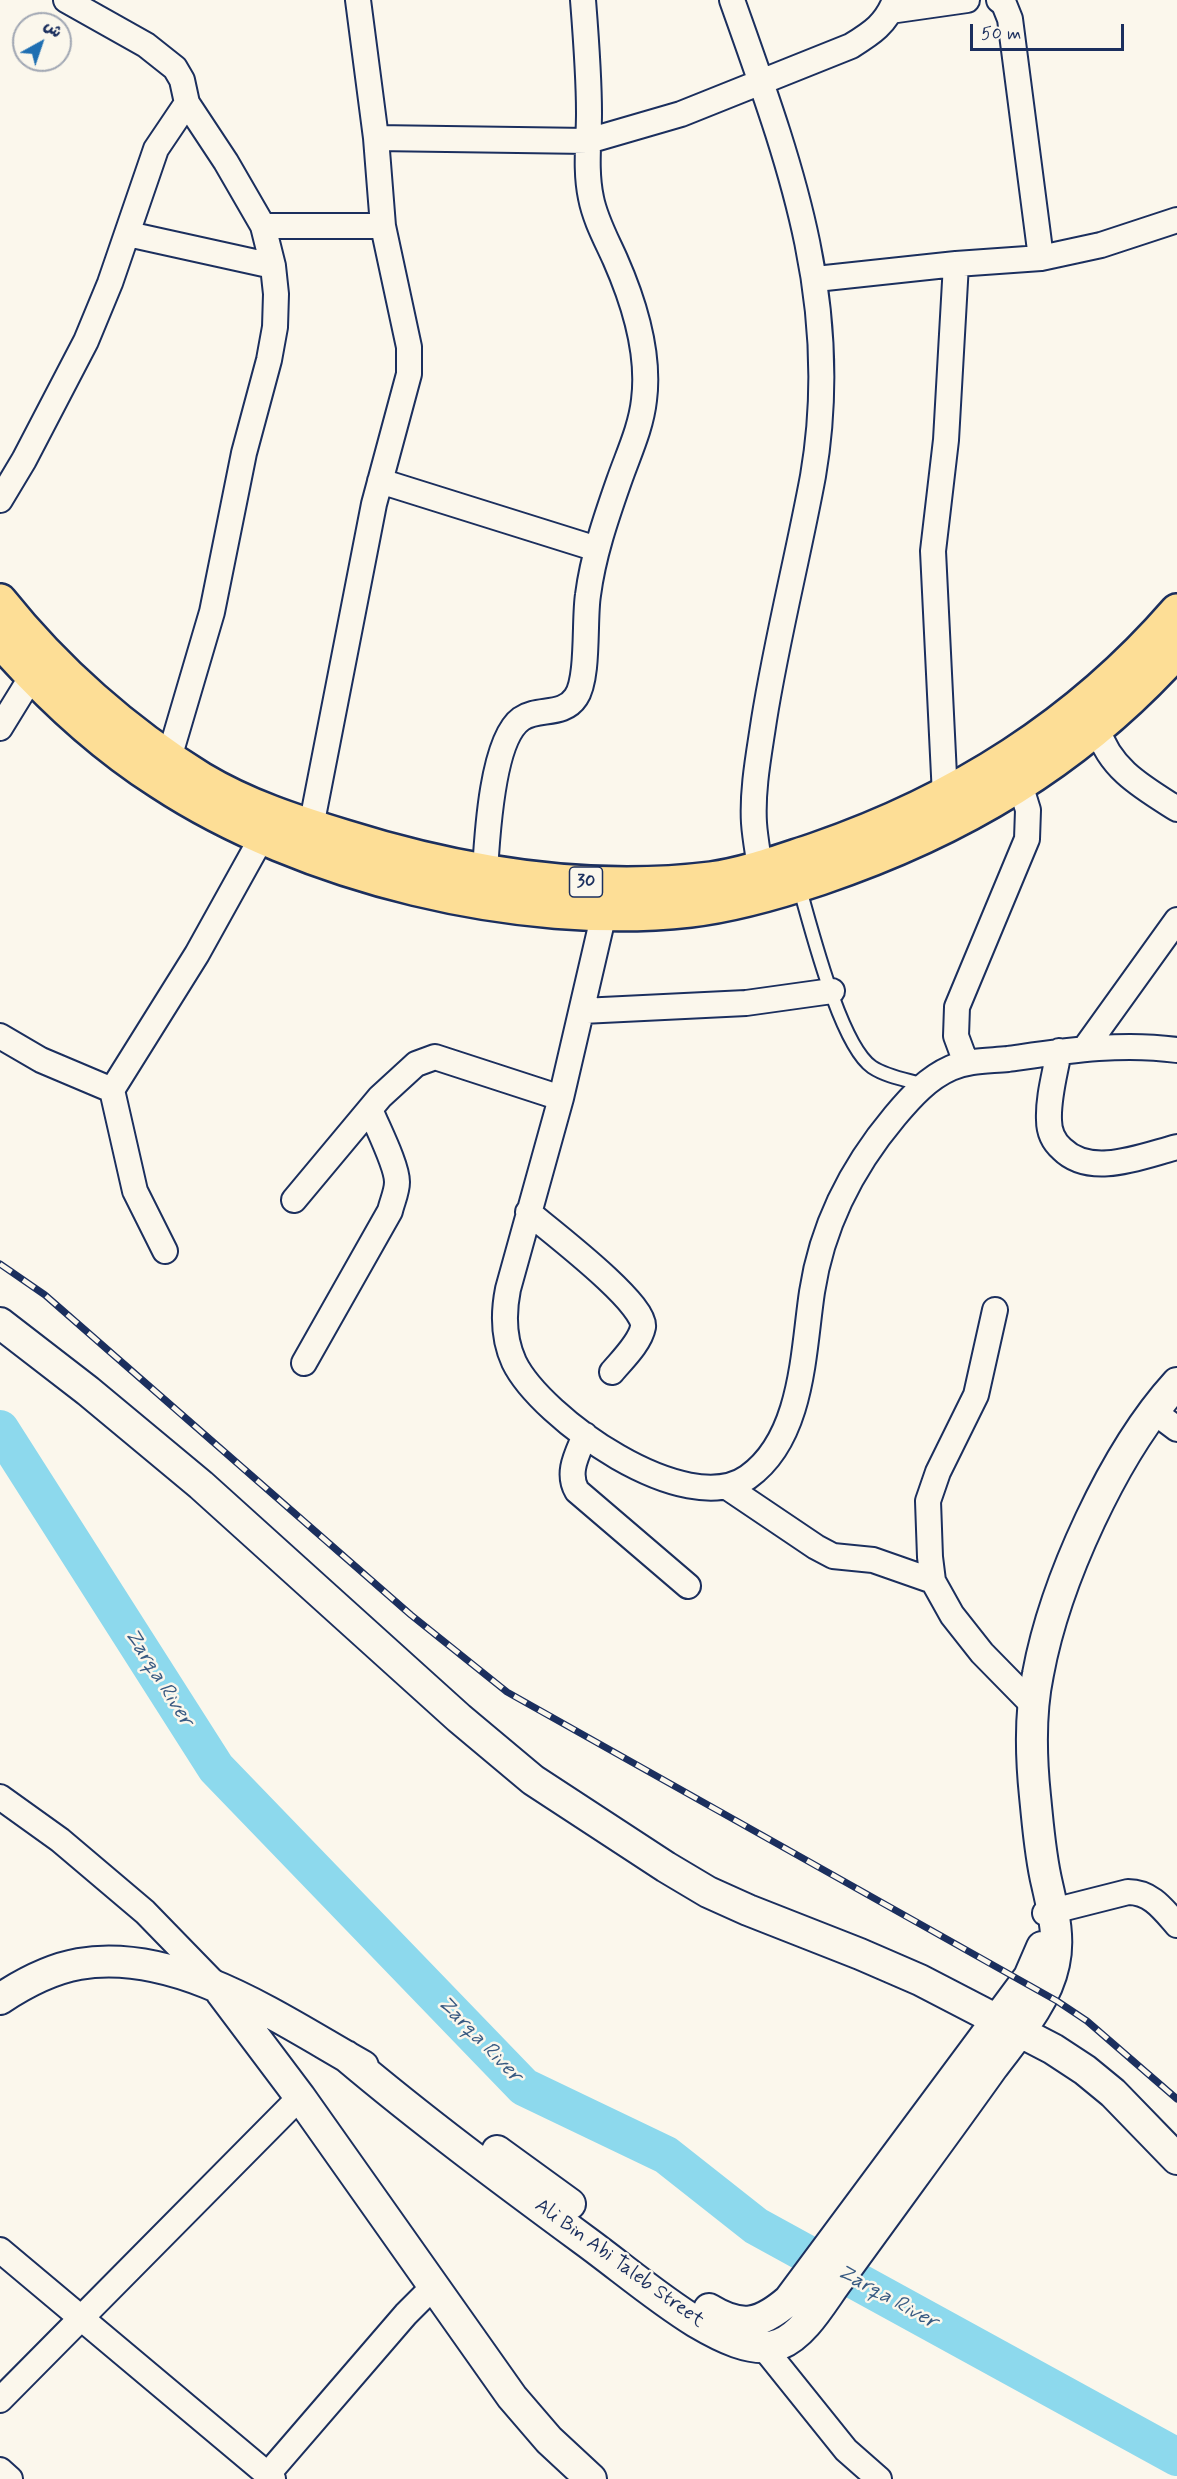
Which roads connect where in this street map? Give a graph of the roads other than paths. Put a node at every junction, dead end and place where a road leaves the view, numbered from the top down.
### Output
1 (66, 0) edge
2 (358, 0) edge
3 (583, 0) edge
4 (732, 0) edge
5 (967, 0) edge
6 (999, 0) edge
7 (893, 6) edge
8 (762, 82) junction
9 (187, 103) junction
10 (376, 138) junction
11 (588, 141) junction
12 (1177, 220) edge
13 (263, 226) junction
14 (383, 226) junction
15 (128, 234) junction
16 (1041, 258) junction
17 (956, 264) junction
18 (273, 266) junction
19 (816, 279) junction
20 (380, 481) junction
21 (0, 500) edge
22 (597, 549) junction
23 (0, 601) edge
24 (1177, 612) edge
25 (0, 640) edge
26 (1177, 651) edge
27 (32, 676) junction
28 (0, 728) edge
29 (1098, 729) junction
30 (168, 758) junction
31 (1020, 784) junction
32 (945, 796) junction
33 (1177, 809) edge
34 (311, 827) junction
35 (262, 837) junction
36 (760, 868) junction
37 (485, 872) junction
38 (798, 885) junction
39 (647, 898) junction
40 (604, 914) junction
41 (1177, 920) edge
42 (832, 991) junction
43 (582, 1011) junction
44 (0, 1036) edge
45 (1086, 1048) junction
46 (1177, 1050) edge
47 (1059, 1051) junction
48 (966, 1063) junction
49 (924, 1085) junction
50 (112, 1090) junction
51 (561, 1098) junction
52 (370, 1109) junction
53 (1177, 1147) edge
54 (294, 1200) dead end
55 (528, 1212) junction
56 (165, 1251) dead end
57 (995, 1310) dead end
58 (0, 1323) edge
59 (304, 1363) dead end
60 (612, 1372) dead end
61 (1177, 1383) edge
62 (1153, 1411) junction
63 (1177, 1429) edge
64 (585, 1435) junction
65 (727, 1487) junction
66 (933, 1581) junction
67 (688, 1586) dead end
68 (1034, 1706) junction
69 (0, 1797) edge
70 (1049, 1903) junction
71 (1177, 1925) edge
72 (217, 1987) junction
73 (0, 1999) edge
74 (1009, 2025) junction
75 (346, 2056) junction
76 (300, 2097) junction
77 (1177, 2158) edge
78 (0, 2250) edge
79 (435, 2285) junction
80 (800, 2308) junction
81 (82, 2317) junction
82 (764, 2348) junction
83 (0, 2400) edge
84 (0, 2470) edge
85 (271, 2476) edge
86 (10, 2479) edge
87 (591, 2479) edge
88 (879, 2479) edge

1 - 9 street
2 - 10 street
3 - 11 street
4 - 8 street
5 - 7 street
6 - 16 street
7 - 8 street
8 - 11 street
8 - 19 street
9 - 13 street
9 - 15 street
10 - 11 street
10 - 14 street
11 - 22 street
12 - 16 street
13 - 14 street
13 - 18 street
14 - 20 street
15 - 18 street
15 - 21 street
16 - 17 street
17 - 19 street
17 - 32 street
18 - 30 street
19 - 36 street
20 - 22 street
20 - 34 street
22 - 37 street
23 - 30 main road, 30
24 - 32 main road, 30
25 - 27 main road, 30
26 - 29 main road, 30
27 - 28 street
27 - 35 main road, 30
29 - 31 main road, 30
29 - 33 street
30 - 34 main road, 30
31 - 38 main road, 30
31 - 48 street
32 - 36 main road, 30
34 - 37 main road, 30
35 - 40 main road, 30
35 - 50 street
36 - 39 main road, 30
37 - 39 main road, 30
38 - 39 main road, 30
38 - 42 lane
39 - 40 main road, 30
40 - 43 street
41 - 45 street
42 - 43 street
42 - 49 lane
43 - 51 street
44 - 50 street
45 - 46 street
45 - 47 street
47 - 48 street
47 - 53 street
48 - 49 street
49 - 65 street
50 - 56 street
51 - 52 street
51 - 55 street
52 - 54 street
52 - 59 street
55 - 60 street
55 - 64 street
57 - 66 street
58 - 74 street
61 - 62 street, Ali Bin Abi Taleb Street
62 - 63 street
62 - 68 street, Ali Bin Abi Taleb Street
64 - 65 street
64 - 67 street
65 - 66 street
66 - 68 street
68 - 70 street, Ali Bin Abi Taleb Street
69 - 72 street
70 - 71 street
70 - 74 street, Ali Bin Abi Taleb Street
72 - 73 street, Ali Bin Abi Taleb Street
72 - 75 street, Ali Bin Abi Taleb Street
72 - 76 street
74 - 77 street
74 - 80 street, Ali Bin Abi Taleb Street
75 - 80 street, Ali Bin Abi Taleb Street
75 - 82 street, Ali Bin Abi Taleb Street
76 - 79 street
76 - 81 street
78 - 81 street
79 - 85 street
79 - 87 street
80 - 82 street, Ali Bin Abi Taleb Street
81 - 83 street
81 - 85 street
82 - 88 street
84 - 86 street

